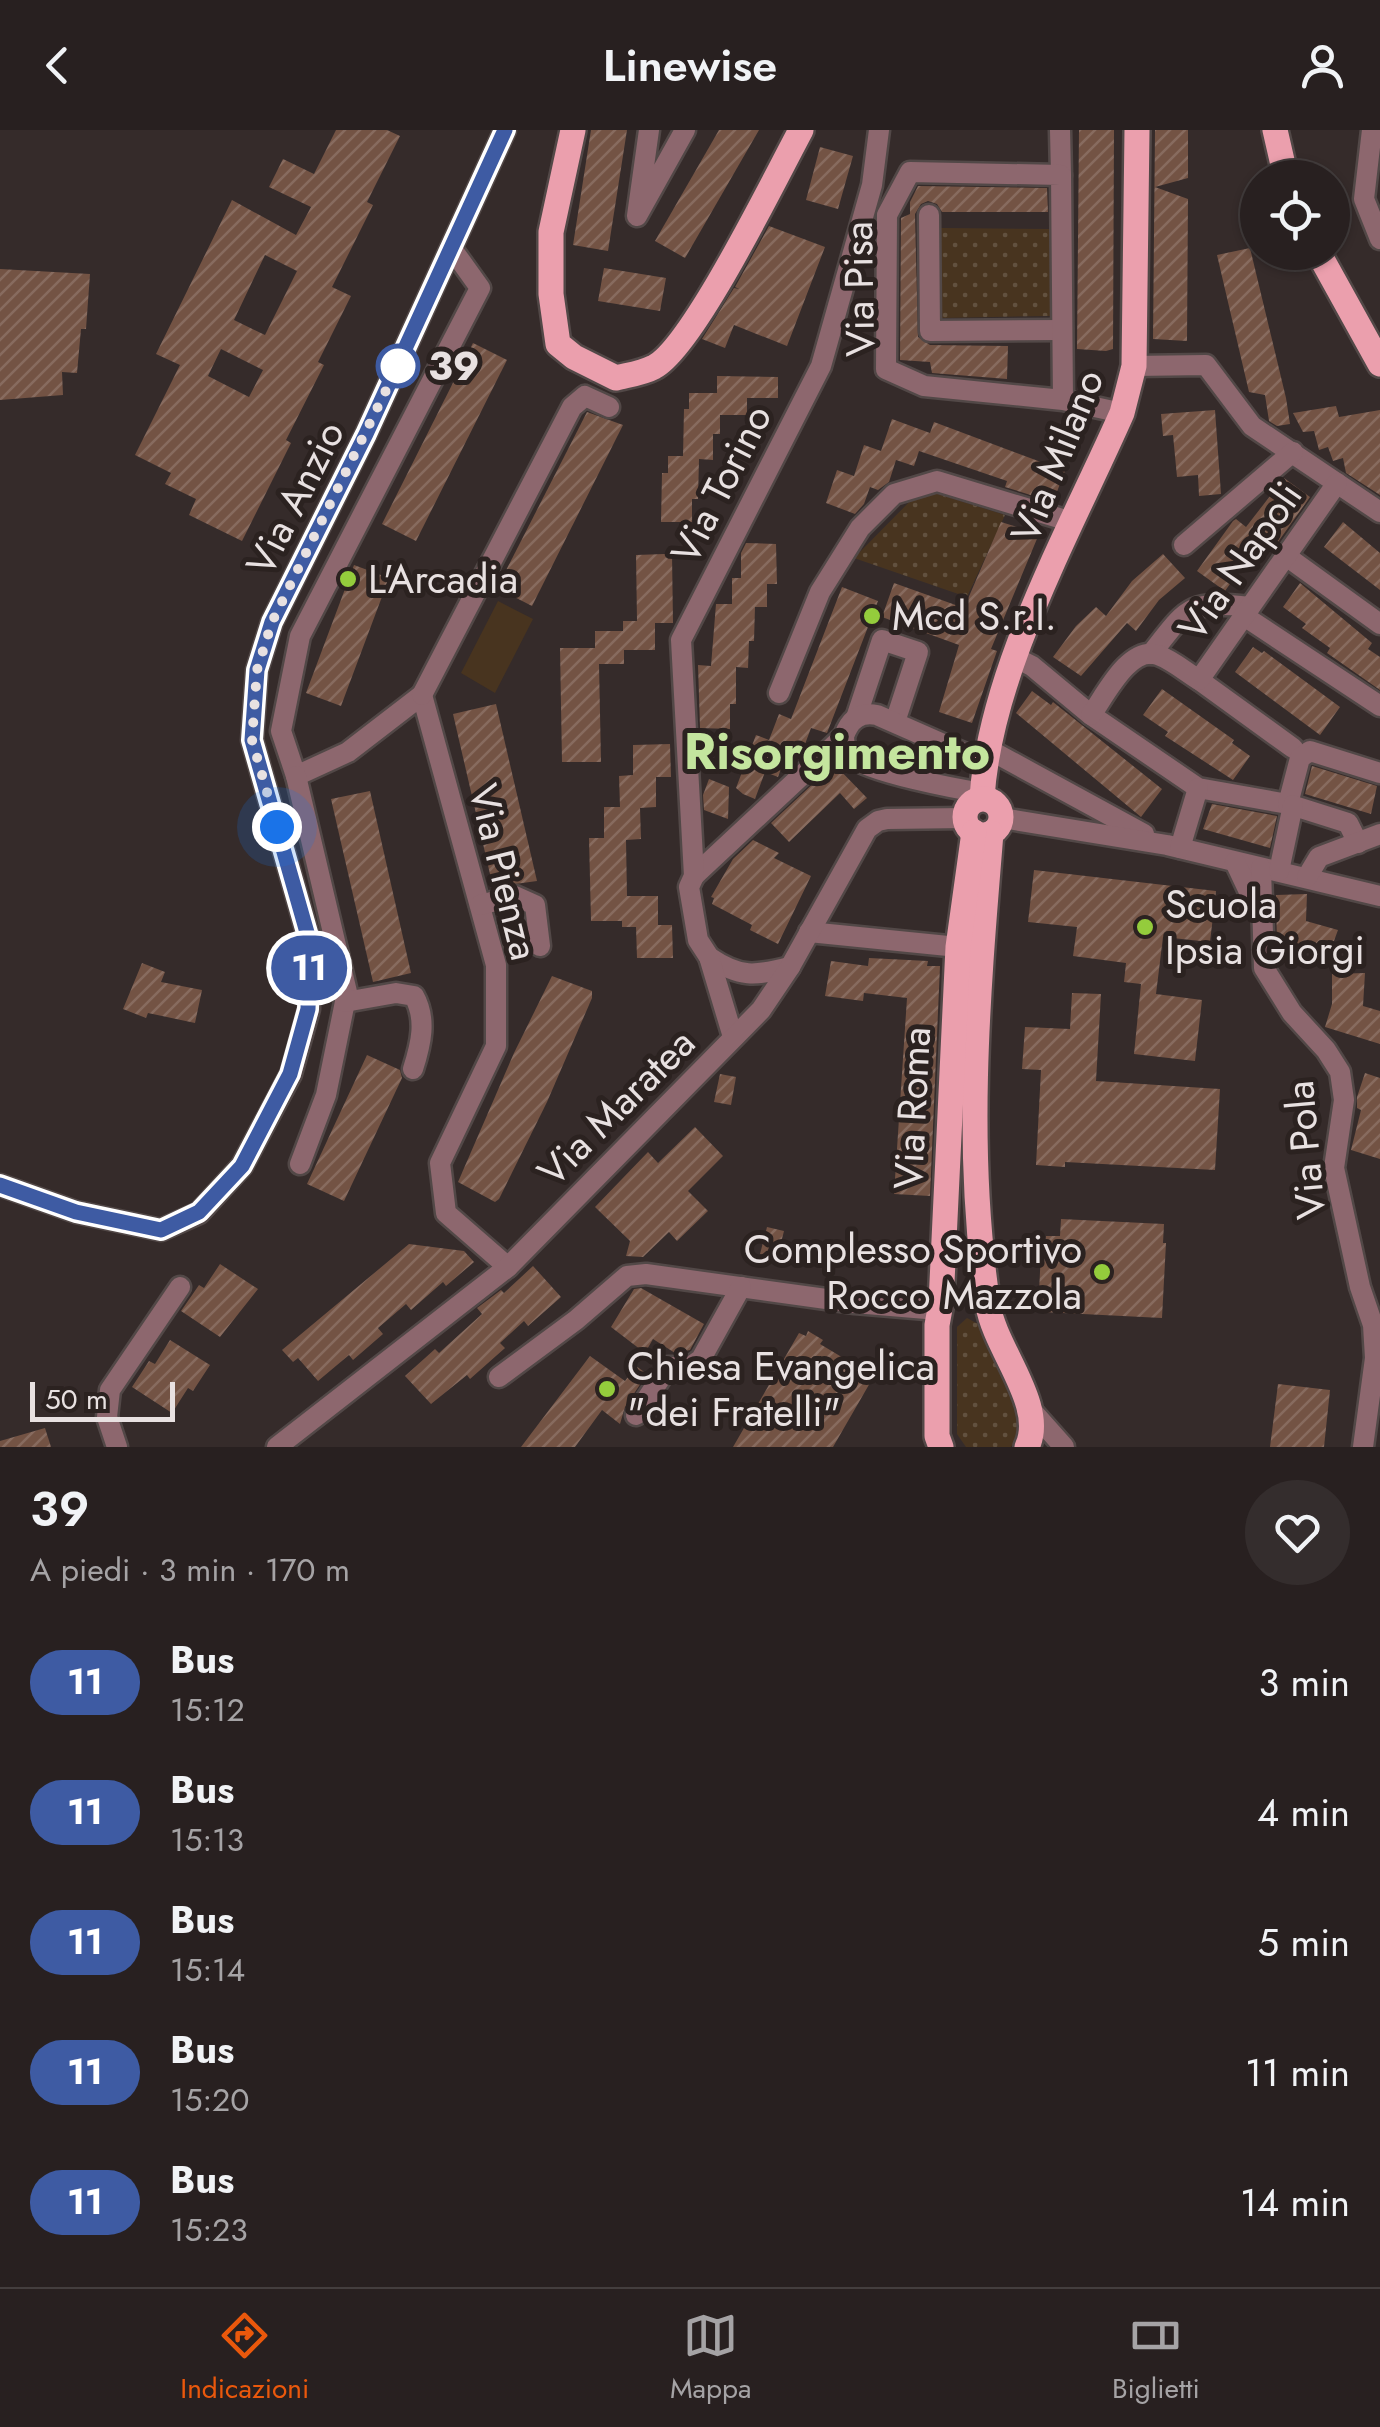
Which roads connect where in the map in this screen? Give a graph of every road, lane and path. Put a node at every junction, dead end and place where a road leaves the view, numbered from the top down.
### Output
1 (573, 130) edge
2 (649, 130) edge
3 (685, 130) edge
4 (801, 130) edge
5 (879, 130) edge
6 (1060, 130) edge
7 (1137, 130) edge
8 (1275, 130) edge
9 (1372, 130) edge
10 (502, 133) edge
11 (1282, 160) edge
12 (1061, 175) junction
13 (929, 215) dead end
14 (1380, 239) edge
15 (452, 249) junction
16 (1328, 270) edge
17 (1062, 330) junction
18 (1378, 357) edge
19 (1134, 366) junction
20 (1063, 400) junction
21 (609, 407) dead end
22 (1122, 413) junction
23 (1293, 452) junction
24 (1338, 483) junction
25 (1380, 512) edge
26 (1072, 522) junction
27 (1184, 544) dead end
28 (1286, 556) junction
29 (1247, 612) junction
30 (1380, 624) edge
31 (1151, 654) junction
32 (1016, 658) junction
33 (1199, 680) junction
34 (779, 693) dead end
35 (422, 696) junction
36 (1380, 706) edge
37 (1091, 715) junction
38 (895, 722) junction
39 (850, 727) junction
40 (1293, 748) dead end
41 (987, 756) junction
42 (1380, 772) edge
43 (296, 776) junction
44 (1198, 788) junction
45 (982, 796) junction
46 (1291, 805) junction
47 (983, 825) junction
48 (1380, 833) edge
49 (1358, 842) junction
50 (1174, 847) junction
51 (1235, 862) junction
52 (1270, 869) junction
53 (694, 876) junction
54 (1307, 877) junction
55 (1380, 896) edge
56 (480, 904) junction
57 (1262, 919) junction
58 (809, 932) junction
59 (540, 946) dead end
60 (958, 947) junction
61 (709, 956) junction
62 (790, 967) junction
63 (345, 1002) junction
64 (733, 1038) junction
65 (413, 1068) dead end
66 (300, 1164) dead end
67 (0, 1185) edge
68 (508, 1266) junction
69 (180, 1287) dead end
70 (741, 1287) junction
71 (940, 1306) junction
72 (989, 1310) junction
73 (1376, 1324) edge
74 (1378, 1358) edge
75 (499, 1377) dead end
76 (1032, 1411) junction
77 (636, 1415) dead end
78 (937, 1443) edge
79 (117, 1447) edge
80 (278, 1447) edge
81 (1028, 1447) edge
82 (1064, 1447) edge
83 (1363, 1447) edge

1 - 4 main road
2 - 3 street
5 - 53 street, Via Torino
6 - 12 street
7 - 19 main road, Via Milano
8 - 11 main road
9 - 14 street
10 - 15 street, Via Anzio
12 - 17 street
12 - 20 street, Via Pisa
13 - 17 street
15 - 43 street
15 - 67 street, Via Anzio
16 - 18 main road
17 - 20 street
19 - 22 main road, Via Milano
19 - 23 street
20 - 22 street, Via Pisa
21 - 35 street
22 - 26 main road, Via Milano
23 - 24 street
23 - 27 street, Via Napoli
24 - 25 street
24 - 28 street, Via Napoli
26 - 32 main road, Via Milano
26 - 34 street
28 - 29 street, Via Napoli
28 - 30 street
29 - 31 street
29 - 33 street, Via Napoli
29 - 36 street
31 - 33 street, Via Napoli
31 - 37 street, Via Napoli
32 - 37 street
32 - 41 main road, Via Milano
33 - 40 street, Via Napoli
35 - 43 street
35 - 56 street, Via Pienza
37 - 44 street
38 - 39 street
38 - 39 street
38 - 41 street
39 - 45 street
39 - 53 street
41 - 45 main road, Via Milano
41 - 50 street
42 - 46 street, Via Pola
43 - 63 street
44 - 46 street
44 - 50 street
45 - 47 main road
46 - 49 street
46 - 52 street, Via Pola
47 - 50 street
47 - 58 street, Via Maratea
47 - 60 main road, Via Roma
47 - 72 main road, Via Roma
48 - 49 street
49 - 54 street
50 - 51 street
51 - 52 street
51 - 57 street
52 - 54 street
52 - 57 street, Via Pola
53 - 61 street, Via Torino
54 - 55 street
56 - 59 street
56 - 68 street, Via Pienza
57 - 73 street, Via Pola
58 - 60 street
58 - 62 street, Via Maratea
60 - 71 main road, Via Roma
61 - 62 street
61 - 64 street, Via Torino
62 - 64 street, Via Maratea
63 - 65 street
63 - 66 street
64 - 68 street, Via Maratea
68 - 80 street, Via Maratea
69 - 79 street
70 - 71 street
70 - 75 street
70 - 77 street
71 - 72 main road
71 - 78 main road, Via Roma
72 - 76 main road, Via Roma
73 - 74 street, Via Pola
74 - 83 street, Via Pola
76 - 81 main road
76 - 82 street, Via Roma

